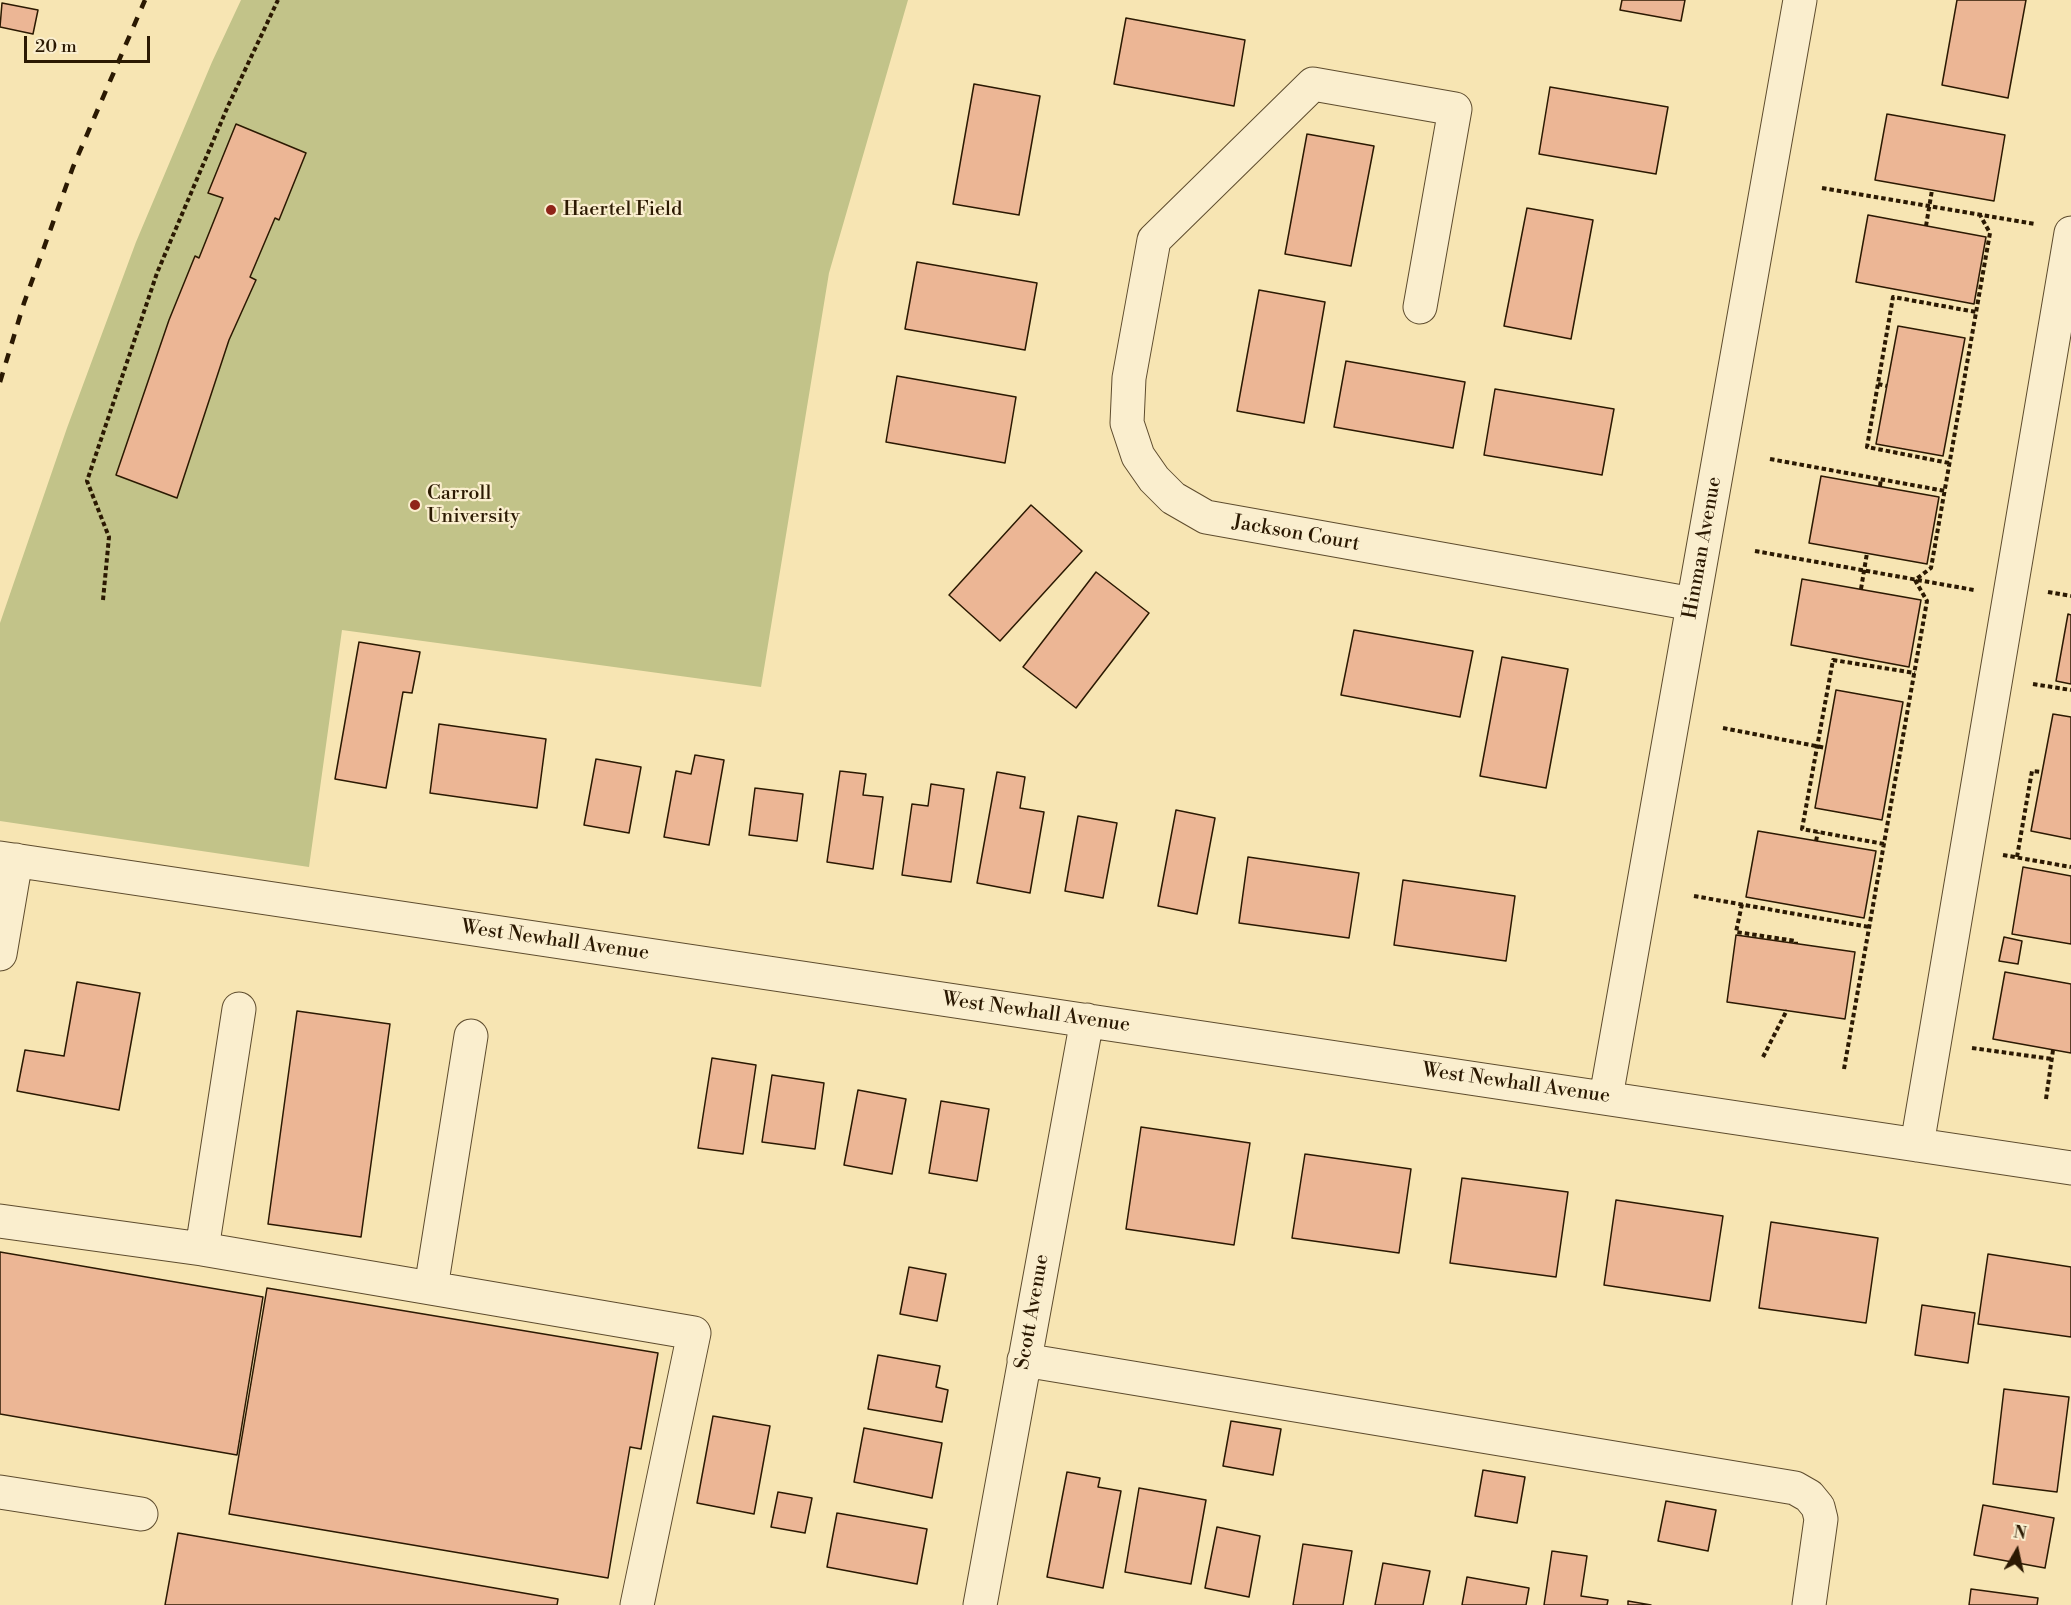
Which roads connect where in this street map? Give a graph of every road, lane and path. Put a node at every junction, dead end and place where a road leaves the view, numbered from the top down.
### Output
1 (278, 0) edge
2 (1800, 0) edge
3 (1822, 188) dead end
4 (1932, 190) dead end
5 (1930, 207) junction
6 (1980, 215) junction
7 (2012, 220) dead end
8 (1926, 226) dead end
9 (2071, 233) edge
10 (1420, 307) dead end
11 (1976, 312) junction
12 (1878, 384) junction
13 (1887, 386) dead end
14 (1953, 399) dead end
15 (1961, 399) junction
16 (1770, 459) dead end
17 (1949, 463) junction
18 (1881, 479) junction
19 (1880, 486) dead end
20 (1945, 491) junction
21 (1755, 551) dead end
22 (1868, 553) dead end
23 (1864, 571) junction
24 (1916, 580) junction
25 (1948, 586) dead end
26 (1861, 589) dead end
27 (2047, 592) dead end
28 (2071, 596) edge
29 (103, 600) dead end
30 (1694, 604) junction
31 (1850, 656) dead end
32 (1849, 662) junction
33 (1915, 673) junction
34 (2032, 684) dead end
35 (2071, 690) edge
36 (1723, 728) dead end
37 (1817, 746) junction
38 (1826, 747) dead end
39 (1893, 759) dead end
40 (1899, 760) junction
41 (2042, 772) dead end
42 (1818, 832) junction
43 (1816, 841) dead end
44 (1884, 844) junction
45 (2002, 855) dead end
46 (2017, 857) junction
47 (8, 859) edge
48 (2071, 867) edge
49 (1694, 896) dead end
50 (1742, 904) junction
51 (1805, 907) dead end
52 (1803, 915) junction
53 (1869, 927) junction
54 (1796, 944) dead end
55 (0, 954) edge
56 (240, 1009) dead end
57 (1787, 1010) dead end
58 (1087, 1020) junction
59 (471, 1036) dead end
60 (1934, 1043) junction
61 (2053, 1050) dead end
62 (1763, 1057) dead end
63 (2052, 1059) junction
64 (1844, 1069) dead end
65 (1606, 1097) junction
66 (2046, 1099) dead end
67 (1917, 1145) junction
68 (2071, 1168) edge
69 (0, 1221) edge
70 (202, 1249) junction
71 (430, 1288) junction
72 (1024, 1360) junction
73 (0, 1492) edge
74 (141, 1514) dead end
75 (637, 1605) edge
76 (980, 1605) edge
77 (1809, 1605) edge

1 - 29 path
2 - 30 street, Hinman Avenue
3 - 5 path
4 - 5 path
5 - 6 path
5 - 8 path
6 - 7 path
6 - 11 path
9 - 60 street
10 - 30 street, Jackson Court
11 - 12 path
11 - 15 path
12 - 13 path
12 - 17 path
14 - 15 path
15 - 17 path
16 - 18 path
17 - 20 path
18 - 19 path
18 - 20 path
20 - 24 path
21 - 23 path
22 - 23 path
23 - 24 path
23 - 26 path
24 - 25 path
24 - 33 path
27 - 28 path
30 - 65 street, Hinman Avenue
31 - 32 path
32 - 33 path
32 - 37 path
33 - 40 path
34 - 35 path
36 - 37 path
37 - 38 path
37 - 42 path
39 - 40 path
40 - 44 path
41 - 46 path
42 - 43 path
42 - 44 path
44 - 53 path
45 - 46 path
46 - 48 path
47 - 55 street
47 - 58 street, West Newhall Avenue
49 - 50 path
50 - 52 path
50 - 54 path
51 - 52 path
52 - 53 path
53 - 64 path
56 - 70 street
57 - 62 path
58 - 65 street, West Newhall Avenue
58 - 72 street, Scott Avenue
59 - 71 street
60 - 63 path
60 - 67 street
61 - 63 path
63 - 66 path
65 - 67 street, West Newhall Avenue
67 - 68 street, West Newhall Avenue
69 - 70 street
70 - 71 street
71 - 75 street
72 - 76 street, Scott Avenue
72 - 77 street
73 - 74 street

